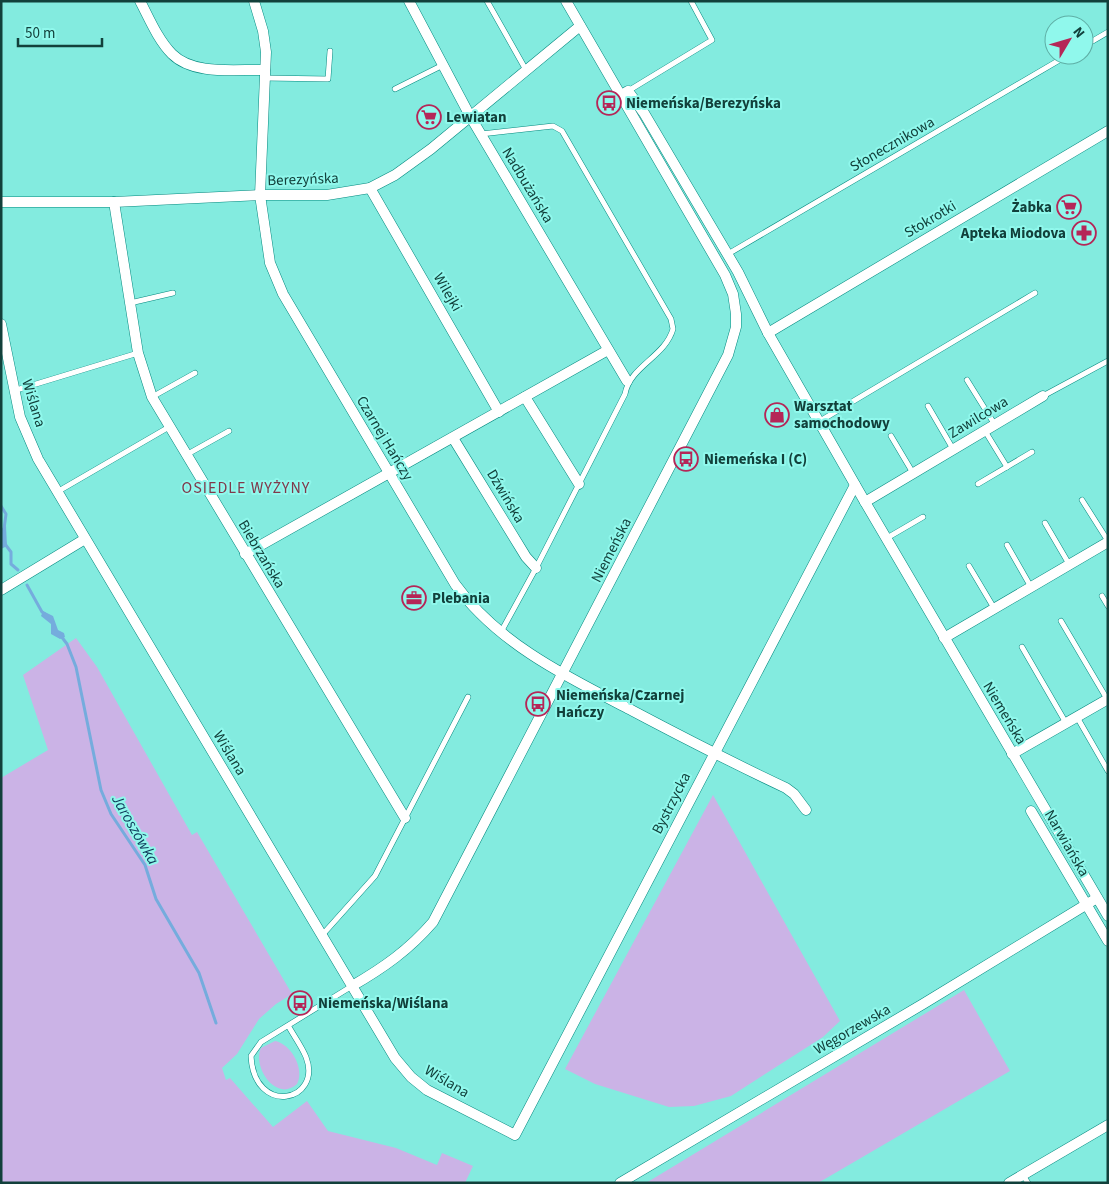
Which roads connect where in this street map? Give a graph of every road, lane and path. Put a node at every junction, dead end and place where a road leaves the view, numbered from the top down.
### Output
1 (140, 1) edge
2 (254, 1) edge
3 (409, 1) edge
4 (487, 1) edge
5 (566, 1) edge
6 (690, 1) edge
7 (580, 26) junction
8 (1108, 32) edge
9 (1094, 40) edge
10 (330, 51) dead end
11 (443, 65) junction
12 (1051, 65) edge
13 (526, 70) junction
14 (265, 74) junction
15 (395, 89) dead end
16 (624, 94) junction
17 (470, 116) junction
18 (1108, 131) edge
19 (480, 134) junction
20 (370, 188) junction
21 (260, 195) junction
22 (1, 202) edge
23 (114, 202) junction
24 (728, 254) junction
25 (173, 293) dead end
26 (1035, 293) dead end
27 (130, 303) junction
28 (2, 330) edge
29 (768, 333) junction
30 (608, 350) junction
31 (138, 353) junction
32 (1108, 361) edge
33 (195, 373) dead end
34 (967, 380) dead end
35 (627, 381) junction
36 (13, 391) junction
37 (1044, 396) joint
38 (152, 397) junction
39 (525, 397) junction
40 (928, 406) dead end
41 (499, 412) junction
42 (820, 421) junction
43 (995, 425) junction
44 (169, 427) junction
45 (229, 431) dead end
46 (985, 431) junction
47 (891, 436) dead end
48 (453, 438) junction
49 (953, 449) junction
50 (1032, 452) dead end
51 (186, 456) junction
52 (1007, 467) junction
53 (913, 473) junction
54 (389, 474) junction
55 (579, 484) junction
56 (978, 484) dead end
57 (855, 485) junction
58 (57, 492) junction
59 (1082, 500) dead end
60 (865, 502) junction
61 (923, 517) dead end
62 (1045, 522) dead end
63 (886, 538) junction
64 (85, 539) junction
65 (1108, 542) edge
66 (1007, 545) dead end
67 (245, 554) junction
68 (1069, 564) junction
69 (969, 566) dead end
70 (536, 568) junction
71 (1031, 587) junction
72 (1, 590) edge
73 (1102, 596) dead end
74 (1108, 606) edge
75 (995, 608) junction
76 (1061, 621) dead end
77 (501, 632) junction
78 (944, 638) junction
79 (1022, 647) dead end
80 (562, 674) junction
81 (468, 697) dead end
82 (1107, 699) edge
83 (1076, 717) junction
84 (1066, 723) junction
85 (714, 753) junction
86 (1012, 754) junction
87 (1108, 755) edge
88 (1101, 759) junction
89 (1108, 771) edge
90 (806, 810) dead end
91 (1032, 811) dead end
92 (405, 818) junction
93 (1097, 898) junction
94 (1086, 905) junction
95 (1108, 916) edge
96 (324, 933) dead end
97 (1108, 941) edge
98 (352, 986) junction
99 (289, 1026) junction
100 (1108, 1125) edge
101 (515, 1135) joint
102 (1026, 1179) edge
103 (620, 1183) edge
104 (1009, 1183) edge

1 - 14 street
2 - 14 street, Czarnej Hańczy
3 - 11 street, Nadbużańska
4 - 13 lane
5 - 7 street, Niemeńska
6 - 16 lane
7 - 13 street, Berezyńska
7 - 16 street, Niemeńska
8 - 9 lane
10 - 14 lane
11 - 15 lane
11 - 17 street, Nadbużańska
12 - 24 lane, Słonecznikowa
13 - 17 street, Berezyńska
14 - 21 street, Czarnej Hańczy
16 - 24 street, Niemeńska
16 - 80 street, Niemeńska
17 - 19 street, Nadbużańska
17 - 20 street, Berezyńska
18 - 29 street, Stokrotki
19 - 30 street, Nadbużańska
19 - 35 lane
20 - 21 street, Berezyńska
20 - 41 street, Wilejki
21 - 23 street, Berezyńska
21 - 54 street, Czarnej Hańczy
22 - 23 street, Berezyńska
23 - 27 street, Biebrzańska
24 - 29 street, Niemeńska
25 - 27 lane
26 - 42 lane
27 - 31 street, Biebrzańska
28 - 36 street, Wiślana
29 - 42 street, Niemeńska
30 - 35 street, Nadbużańska
30 - 39 street
31 - 36 lane
31 - 38 street, Biebrzańska
32 - 37 lane, Zawilcowa
33 - 38 lane
34 - 43 lane
35 - 55 lane
36 - 58 street, Wiślana
37 - 43 street, Zawilcowa
38 - 44 street, Biebrzańska
39 - 41 street
39 - 55 street
40 - 49 lane
41 - 48 street
42 - 57 street, Niemeńska
43 - 46 street, Zawilcowa
44 - 51 street, Biebrzańska
44 - 58 lane
45 - 51 lane
46 - 49 street, Zawilcowa
46 - 52 lane
47 - 53 lane
48 - 54 street
48 - 70 street, Dźwińska
49 - 53 street, Zawilcowa
50 - 52 lane
51 - 67 street, Biebrzańska
52 - 56 lane
53 - 60 street, Zawilcowa
54 - 67 street
54 - 77 street, Czarnej Hańczy
55 - 70 lane
57 - 60 street, Niemeńska
57 - 85 street, Bystrzycka
58 - 64 street, Wiślana
59 - 65 lane
60 - 63 street, Niemeńska
61 - 63 lane
62 - 68 lane
63 - 78 street, Niemeńska
64 - 72 street
64 - 98 street, Wiślana
65 - 68 street
66 - 71 lane
67 - 92 street, Biebrzańska
68 - 71 street
69 - 75 lane
70 - 77 lane
71 - 75 street
73 - 74 lane
75 - 78 street
76 - 82 lane
77 - 80 street, Czarnej Hańczy
78 - 86 street, Niemeńska
79 - 84 lane
80 - 85 street, Czarnej Hańczy
80 - 98 street, Niemeńska
81 - 92 lane
82 - 83 street
83 - 84 street
83 - 88 lane
84 - 86 street
85 - 90 street, Czarnej Hańczy
85 - 101 street, Bystrzycka
86 - 93 street, Niemeńska
87 - 88 lane
88 - 89 lane
91 - 94 street, Narwiańska
92 - 96 lane
93 - 94 street, Węgorzewska
93 - 95 street, Niemeńska
94 - 97 street, Narwiańska
94 - 103 street, Węgorzewska
98 - 99 lane
98 - 101 street, Wiślana
99 - 99 lane
100 - 102 street
102 - 104 street

